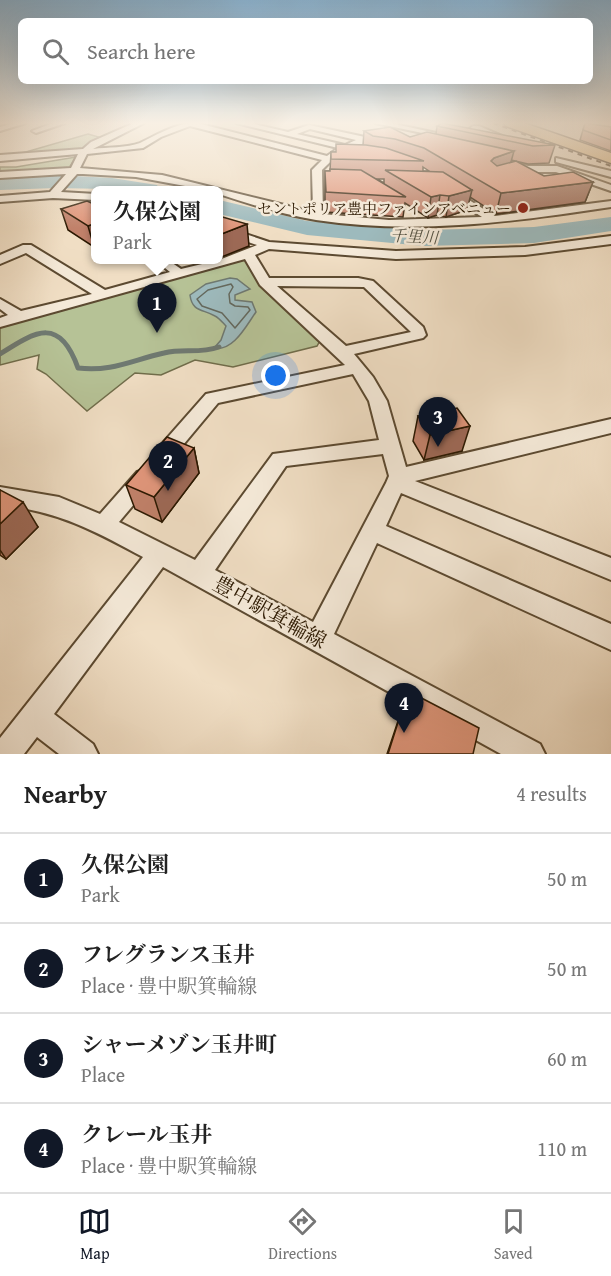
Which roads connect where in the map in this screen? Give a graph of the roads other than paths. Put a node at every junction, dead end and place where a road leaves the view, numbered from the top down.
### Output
1 (82, 158) edge
2 (329, 158) edge
3 (554, 159) edge
4 (493, 162) edge
5 (528, 169) junction
6 (75, 170) junction
7 (611, 174) edge
8 (0, 175) edge
9 (506, 177) edge
10 (318, 183) junction
11 (330, 183) edge
12 (195, 186) edge
13 (441, 186) edge
14 (611, 188) edge
15 (223, 192) edge
16 (53, 195) junction
17 (91, 197) edge
18 (0, 199) edge
19 (611, 204) edge
20 (404, 209) edge
21 (318, 217) junction
22 (493, 219) junction
23 (423, 222) junction
24 (223, 229) edge
25 (611, 240) edge
26 (267, 244) junction
27 (248, 254) junction
28 (0, 260) edge
29 (223, 261) edge
30 (167, 264) edge
31 (212, 264) edge
32 (179, 273) junction
33 (265, 282) junction
34 (103, 295) junction
35 (0, 303) edge
36 (19, 316) junction
37 (0, 323) edge
38 (343, 352) junction
39 (357, 368) junction
40 (611, 426) edge
41 (390, 446) junction
42 (397, 479) junction
43 (0, 496) edge
44 (104, 525) junction
45 (374, 531) junction
46 (160, 553) junction
47 (611, 569) edge
48 (199, 574) junction
49 (611, 637) edge
50 (318, 639) junction
51 (35, 718) junction
52 (6, 754) edge
53 (83, 754) edge
54 (530, 754) edge

1 - 6 street
2 - 10 street
3 - 7 street
4 - 5 street
5 - 9 street
5 - 14 street
6 - 8 street
6 - 12 street
6 - 16 street
10 - 11 street
10 - 21 street
13 - 22 street
15 - 21 street
16 - 17 street
16 - 18 street
19 - 22 street
20 - 23 street
21 - 23 street
22 - 23 street
24 - 26 street
25 - 26 street
26 - 27 street
27 - 29 street
27 - 33 street
28 - 34 street
30 - 32 street
31 - 32 street
32 - 34 street
33 - 38 street
33 - 38 street
34 - 36 street
35 - 36 street
36 - 37 street
38 - 39 street
39 - 41 street
39 - 44 street
40 - 42 street
41 - 42 street
41 - 48 street
42 - 45 street
42 - 47 street
43 - 44 street, 豊中駅箕輪線
44 - 46 street, 豊中駅箕輪線
45 - 49 street
45 - 50 street
46 - 48 street, 豊中駅箕輪線
46 - 51 street
48 - 50 street, 豊中駅箕輪線
50 - 54 street, 豊中駅箕輪線
51 - 52 street
51 - 53 street

